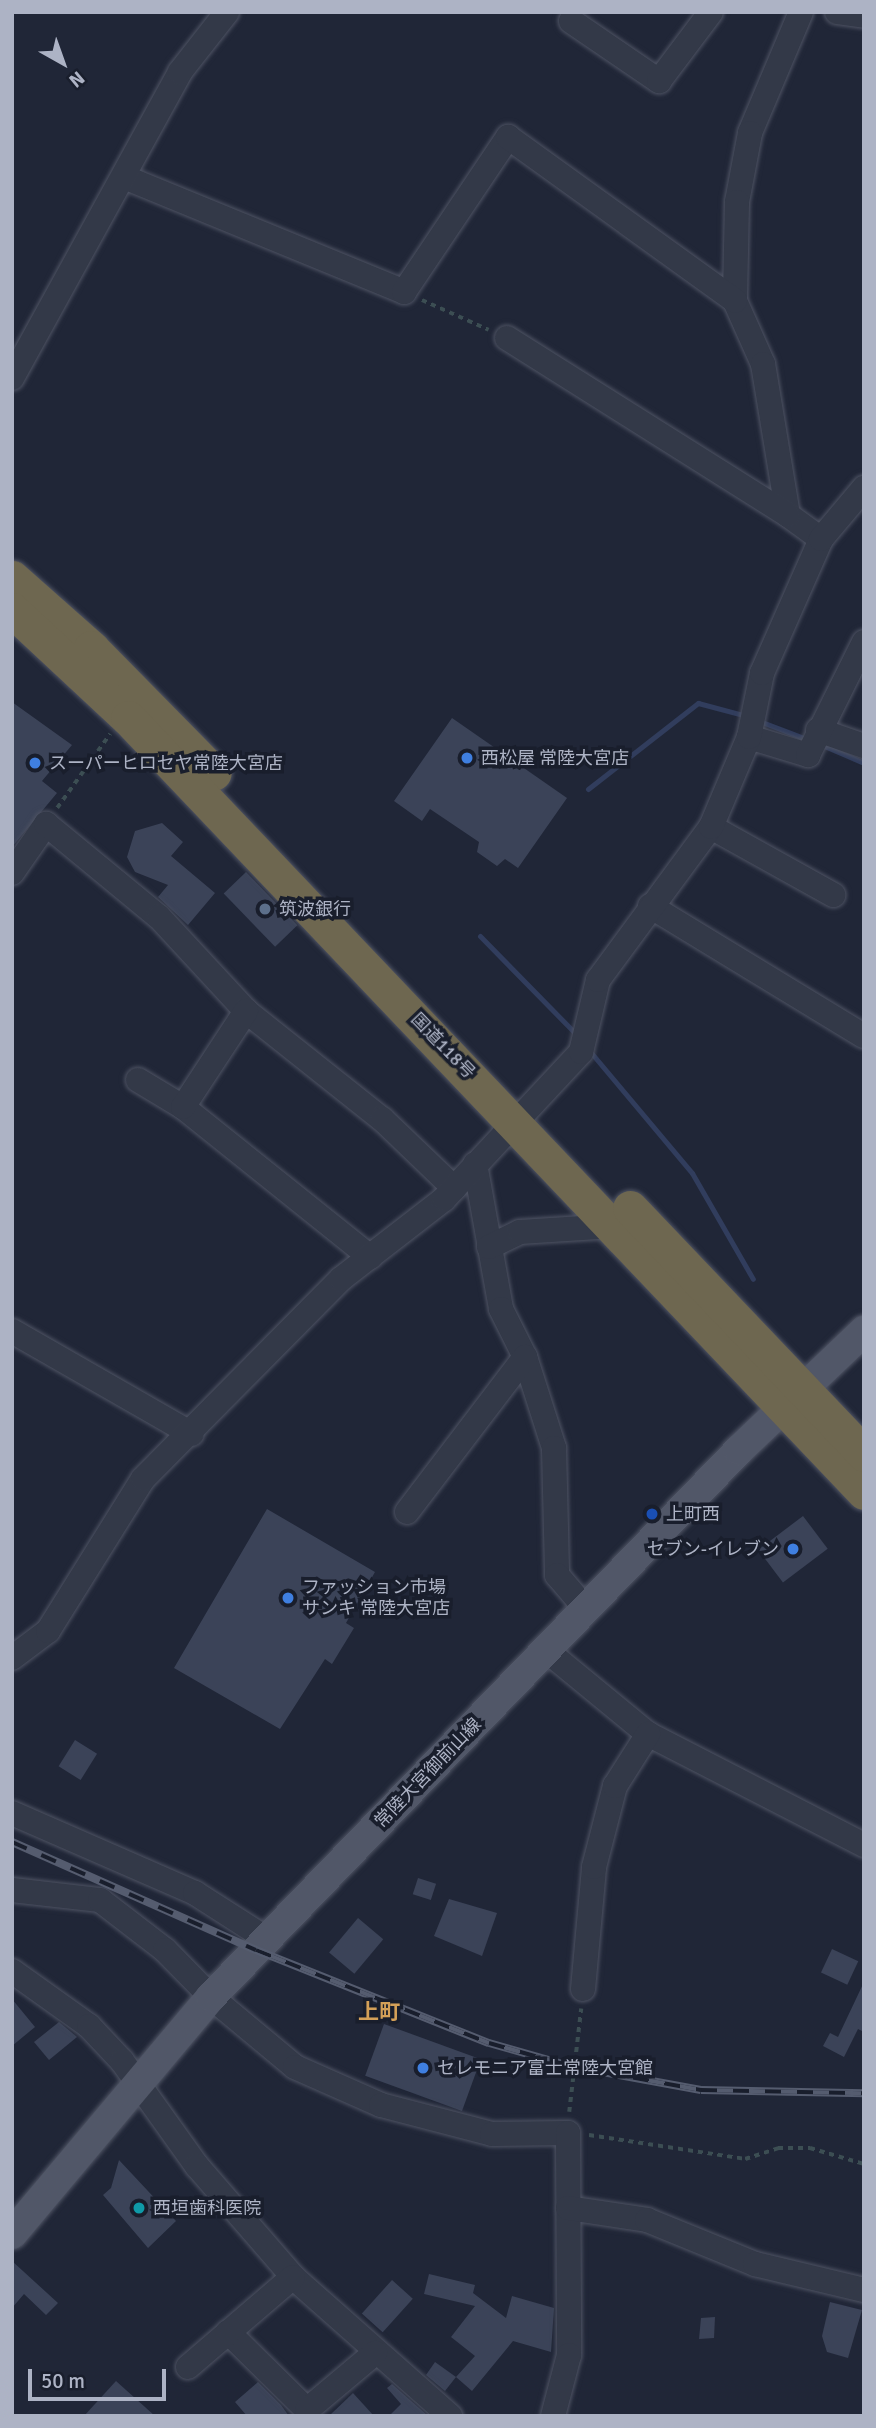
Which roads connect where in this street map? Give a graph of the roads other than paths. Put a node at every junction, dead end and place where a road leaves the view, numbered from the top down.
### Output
1 (227, 12) edge
2 (711, 12) edge
3 (801, 12) edge
4 (837, 12) edge
5 (864, 16) edge
6 (572, 21) dead end
7 (124, 177) junction
8 (735, 300) junction
9 (507, 338) road end
10 (12, 378) edge
11 (864, 488) edge
12 (788, 515) junction
13 (821, 539) junction
14 (12, 578) edge
15 (12, 610) edge
16 (864, 642) edge
17 (818, 730) junction
18 (749, 737) junction
19 (864, 746) edge
20 (711, 827) junction
21 (12, 873) edge
22 (833, 895) dead end
23 (650, 906) junction
24 (246, 1011) junction
25 (864, 1036) edge
26 (138, 1080) dead end
27 (183, 1107) junction
28 (522, 1111) junction
29 (475, 1164) junction
30 (454, 1188) junction
31 (614, 1226) junction
32 (489, 1247) junction
33 (370, 1257) junction
34 (12, 1331) edge
35 (864, 1331) edge
36 (525, 1357) junction
37 (793, 1398) junction
38 (192, 1434) junction
39 (858, 1442) edge
40 (864, 1492) edge
41 (407, 1512) dead end
42 (586, 1609) junction
43 (547, 1651) junction
44 (12, 1658) edge
45 (648, 1734) junction
46 (12, 1812) edge
47 (864, 1845) edge
48 (12, 1890) edge
49 (267, 1939) junction
50 (12, 1971) edge
51 (583, 1989) road end
52 (211, 1997) junction
53 (136, 2082) junction
54 (568, 2208) junction
55 (12, 2234) edge
56 (293, 2277) junction
57 (864, 2290) edge
58 (228, 2332) junction
59 (375, 2353) junction
60 (188, 2367) dead end
61 (450, 2416) edge
62 (553, 2416) edge

1 - 7 street
2 - 6 street
3 - 8 street
4 - 5 street
7 - 8 street
7 - 10 street
8 - 12 street
9 - 12 street
11 - 13 street
12 - 13 street
13 - 18 street
14 - 28 highway, 国道118号
15 - 28 highway, 国道118号
16 - 17 street
17 - 18 street
17 - 19 street
18 - 20 street
20 - 22 street
20 - 23 street
21 - 24 street
23 - 25 street
23 - 28 street
24 - 27 street
24 - 30 street
26 - 27 street
27 - 33 street
28 - 29 street
28 - 31 highway, 国道118号
28 - 37 highway, 国道118号
29 - 30 street
29 - 32 street
30 - 33 street
31 - 32 street
31 - 37 highway, 国道118号
32 - 36 street
33 - 38 street
34 - 38 street
35 - 37 main road, 常陸大宮御前山線
36 - 41 street
36 - 42 street
37 - 39 highway, 国道118号
37 - 40 highway, 国道118号
37 - 42 main road, 常陸大宮御前山線
38 - 44 street
42 - 43 main road, 常陸大宮御前山線
43 - 45 street
43 - 49 main road, 常陸大宮御前山線
45 - 47 street
45 - 51 street
46 - 49 street
48 - 52 street
49 - 52 main road, 常陸大宮御前山線
50 - 53 street
52 - 53 main road, 常陸大宮御前山線
52 - 54 street
53 - 55 main road, 常陸大宮御前山線
53 - 56 street
54 - 57 street
54 - 62 street
56 - 58 street
56 - 59 street
58 - 59 street
58 - 60 street
59 - 61 street

